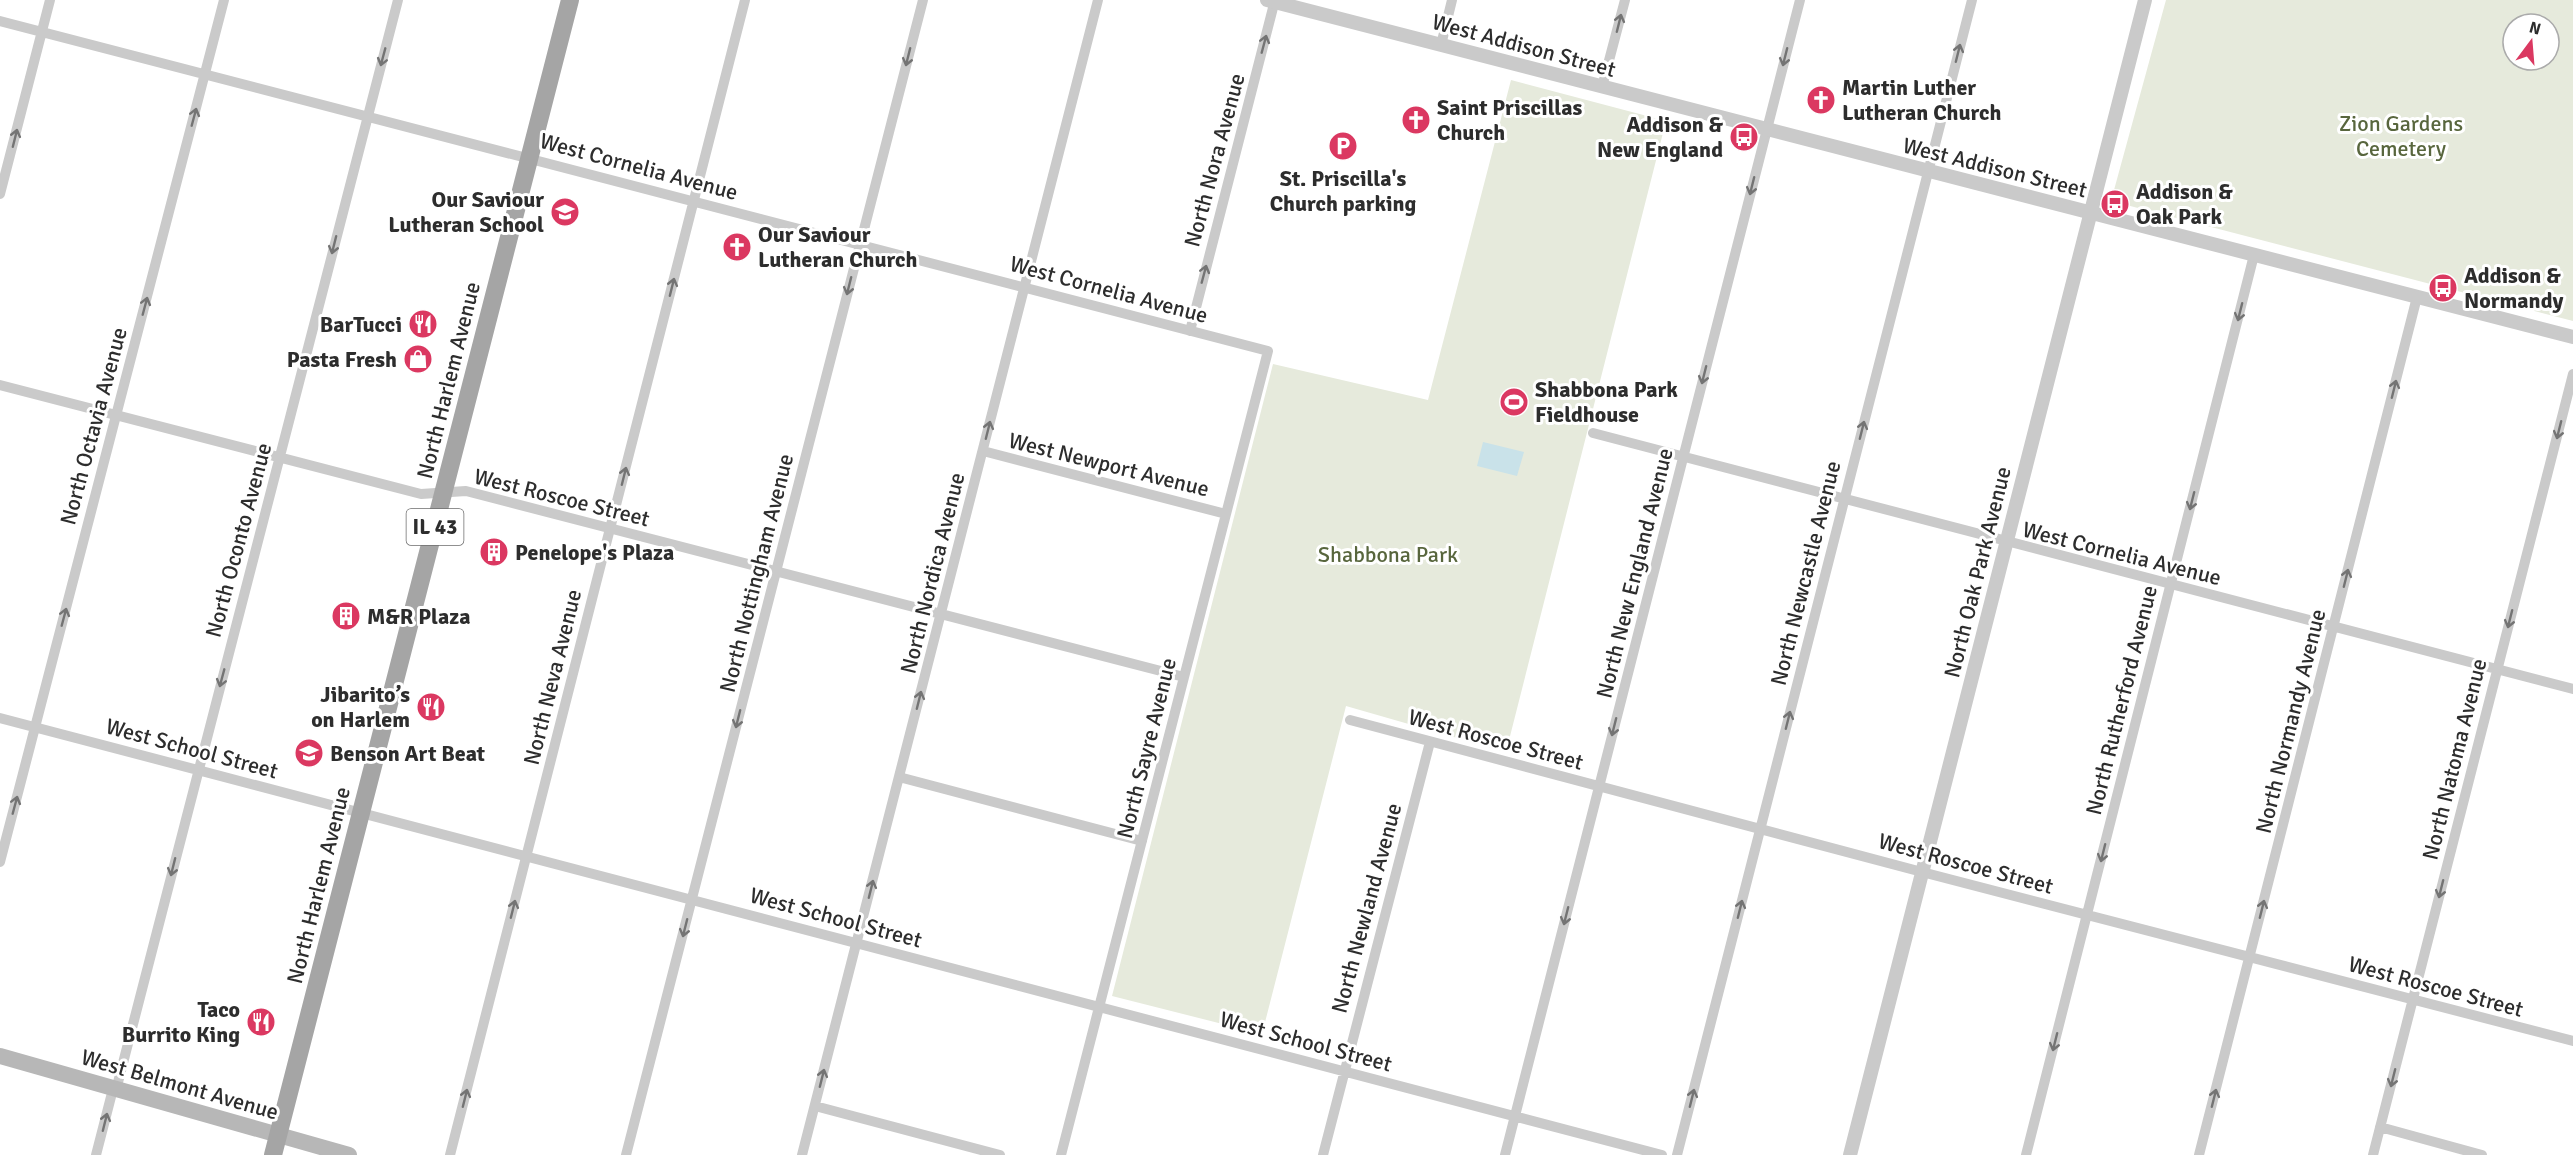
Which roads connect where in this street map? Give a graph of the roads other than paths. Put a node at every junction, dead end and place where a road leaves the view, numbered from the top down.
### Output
1 (50, 0) edge
2 (224, 0) edge
3 (398, 0) edge
4 (570, 0) edge
5 (746, 0) edge
6 (923, 0) edge
7 (1098, 0) edge
8 (1452, 0) edge
9 (1625, 0) edge
10 (1800, 0) edge
11 (1972, 0) edge
12 (2145, 0) edge
13 (1272, 1) edge
14 (0, 21) edge
15 (42, 32) junction
16 (1441, 45) junction
17 (205, 74) junction
18 (1602, 87) junction
19 (368, 116) junction
20 (1767, 129) junction
21 (530, 158) junction
22 (1928, 171) junction
23 (0, 194) edge
24 (694, 201) junction
25 (2091, 213) junction
26 (860, 244) junction
27 (2254, 255) junction
28 (1025, 288) junction
29 (2417, 297) junction
30 (1190, 330) junction
31 (2573, 337) edge
32 (1268, 351) joint
33 (2573, 374) edge
34 (0, 385) edge
35 (116, 415) junction
36 (1593, 433) dead end
37 (983, 452) junction
38 (280, 457) junction
39 (1683, 457) junction
40 (444, 492) junction
41 (1844, 500) junction
42 (1226, 514) junction
43 (610, 528) junction
44 (2007, 543) junction
45 (776, 571) junction
46 (2170, 585) junction
47 (941, 614) junction
48 (2334, 627) junction
49 (2497, 669) junction
50 (1184, 677) junction
51 (2573, 689) edge
52 (0, 718) edge
53 (1350, 720) dead end
54 (35, 727) junction
55 (1430, 741) junction
56 (198, 770) junction
57 (899, 777) junction
58 (1599, 786) junction
59 (361, 812) junction
60 (1760, 829) junction
61 (1142, 841) junction
62 (527, 855) junction
63 (0, 862) edge
64 (1922, 872) junction
65 (692, 899) junction
66 (2087, 915) junction
67 (857, 943) junction
68 (2250, 957) junction
69 (2413, 1000) junction
70 (1099, 1006) junction
71 (2573, 1041) edge
72 (0, 1056) edge
73 (1344, 1071) junction
74 (115, 1089) junction
75 (815, 1106) junction
76 (1515, 1116) junction
77 (2380, 1127) junction
78 (278, 1136) junction
79 (96, 1155) edge
80 (273, 1155) edge
81 (349, 1155) edge
82 (450, 1155) edge
83 (626, 1155) edge
84 (802, 1155) edge
85 (1000, 1155) edge
86 (1061, 1155) edge
87 (1323, 1155) edge
88 (1505, 1155) edge
89 (1662, 1155) edge
90 (1677, 1155) edge
91 (1850, 1155) edge
92 (2026, 1155) edge
93 (2199, 1155) edge
94 (2373, 1155) edge
95 (2482, 1155) edge

1 - 15 street
2 - 17 street, North Octavia Avenue
3 -> 19 street, North Oconto Avenue
4 - 21 main road, North Harlem Avenue / IL 43
5 - 24 street, North Neva Avenue
6 -> 26 street, North Nottingham Avenue
7 - 28 street, North Nordica Avenue
8 - 16 street
18 -> 9 street
10 -> 20 street, North New England Avenue
22 -> 11 street, North Newcastle Avenue
12 - 25 street, North Oak Park Avenue
13 - 16 street, West Addison Street
30 -> 13 street, North Nora Avenue
14 - 15 street, West Cornelia Avenue
15 - 17 street, West Cornelia Avenue
23 -> 15 street
16 - 18 street, West Addison Street
17 - 19 street, West Cornelia Avenue
35 -> 17 street, North Octavia Avenue
18 - 20 street, West Addison Street
19 - 21 street, West Cornelia Avenue
19 -> 38 street, North Oconto Avenue
20 - 22 street, West Addison Street
20 -> 39 street, North New England Avenue
21 - 24 street, West Cornelia Avenue
21 - 40 main road, North Harlem Avenue / IL 43
22 - 25 street, West Addison Street
41 -> 22 street, North Newcastle Avenue
24 - 26 street, West Cornelia Avenue
43 -> 24 street, North Neva Avenue
25 - 27 street, West Addison Street
25 - 44 street, North Oak Park Avenue
26 - 28 street, West Cornelia Avenue
26 -> 45 street, North Nottingham Avenue
27 - 29 street, West Addison Street
27 -> 46 street, North Rutherford Avenue
28 - 30 street, West Cornelia Avenue
37 -> 28 street, North Nordica Avenue
29 - 31 street, West Addison Street
48 -> 29 street, North Normandy Avenue
30 - 32 street, West Cornelia Avenue
32 - 42 street, North Sayre Avenue
33 -> 49 street, North Natoma Avenue
34 - 35 street, West Roscoe Street
35 - 38 street, West Roscoe Street
54 -> 35 street, North Octavia Avenue
36 - 39 street, West Cornelia Avenue
37 - 42 street, West Newport Avenue
37 - 47 street, North Nordica Avenue
38 - 40 street, West Roscoe Street
38 -> 56 street, North Oconto Avenue
39 - 41 street, West Cornelia Avenue
39 -> 58 street, North New England Avenue
40 - 43 street, West Roscoe Street
40 - 59 main road, North Harlem Avenue / IL 43
41 - 44 street, West Cornelia Avenue
60 -> 41 street, North Newcastle Avenue
42 - 50 street, North Sayre Avenue
43 - 45 street, West Roscoe Street
43 - 62 street, North Neva Avenue
44 - 46 street, West Cornelia Avenue
44 - 64 street, North Oak Park Avenue
45 - 47 street, West Roscoe Street
45 -> 65 street, North Nottingham Avenue
46 - 48 street, West Cornelia Avenue
46 -> 66 street, North Rutherford Avenue
47 - 50 street, West Roscoe Street
57 -> 47 street, North Nordica Avenue
48 - 49 street, West Cornelia Avenue
68 -> 48 street, North Normandy Avenue
49 - 51 street, West Cornelia Avenue
49 -> 69 street, North Natoma Avenue
50 - 61 street, North Sayre Avenue
52 - 54 street, West School Street
53 - 55 street, West Roscoe Street
54 - 56 street, West School Street
63 -> 54 street, North Octavia Avenue
55 - 58 street, West Roscoe Street
55 - 73 street, North Newland Avenue
56 - 59 street, West School Street
56 -> 74 street, North Oconto Avenue
57 - 61 street
67 -> 57 street, North Nordica Avenue
58 - 60 street, West Roscoe Street
58 -> 76 street, North New England Avenue
59 - 62 street, West School Street
59 - 78 main road, North Harlem Avenue / IL 43
60 - 64 street, West Roscoe Street
90 -> 60 street, North Newcastle Avenue
61 - 70 street, North Sayre Avenue
62 - 65 street, West School Street
82 -> 62 street, North Neva Avenue
64 - 66 street, West Roscoe Street
64 - 91 street, North Oak Park Avenue
65 - 67 street, West School Street
65 -> 83 street, North Nottingham Avenue
66 - 68 street, West Roscoe Street
66 -> 92 street, North Rutherford Avenue
67 - 70 street, West School Street
75 -> 67 street, North Nordica Avenue
68 - 69 street, West Roscoe Street
93 -> 68 street, North Normandy Avenue
69 - 71 street, West Roscoe Street
69 -> 77 street, North Natoma Avenue
70 - 73 street, West School Street
70 - 86 street, North Sayre Avenue
72 - 74 main road, West Belmont Avenue
73 - 76 street, West School Street
73 - 87 street, North Newland Avenue
74 - 78 main road, West Belmont Avenue
79 -> 74 street, North Oconto Avenue
75 - 84 street, North Nordica Avenue
75 - 85 street
76 - 88 street, North New England Avenue
76 - 89 street, West School Street
77 - 94 street, North Natoma Avenue
77 - 95 street
78 - 80 main road, North Harlem Avenue / IL 43
78 - 81 main road, West Belmont Avenue

